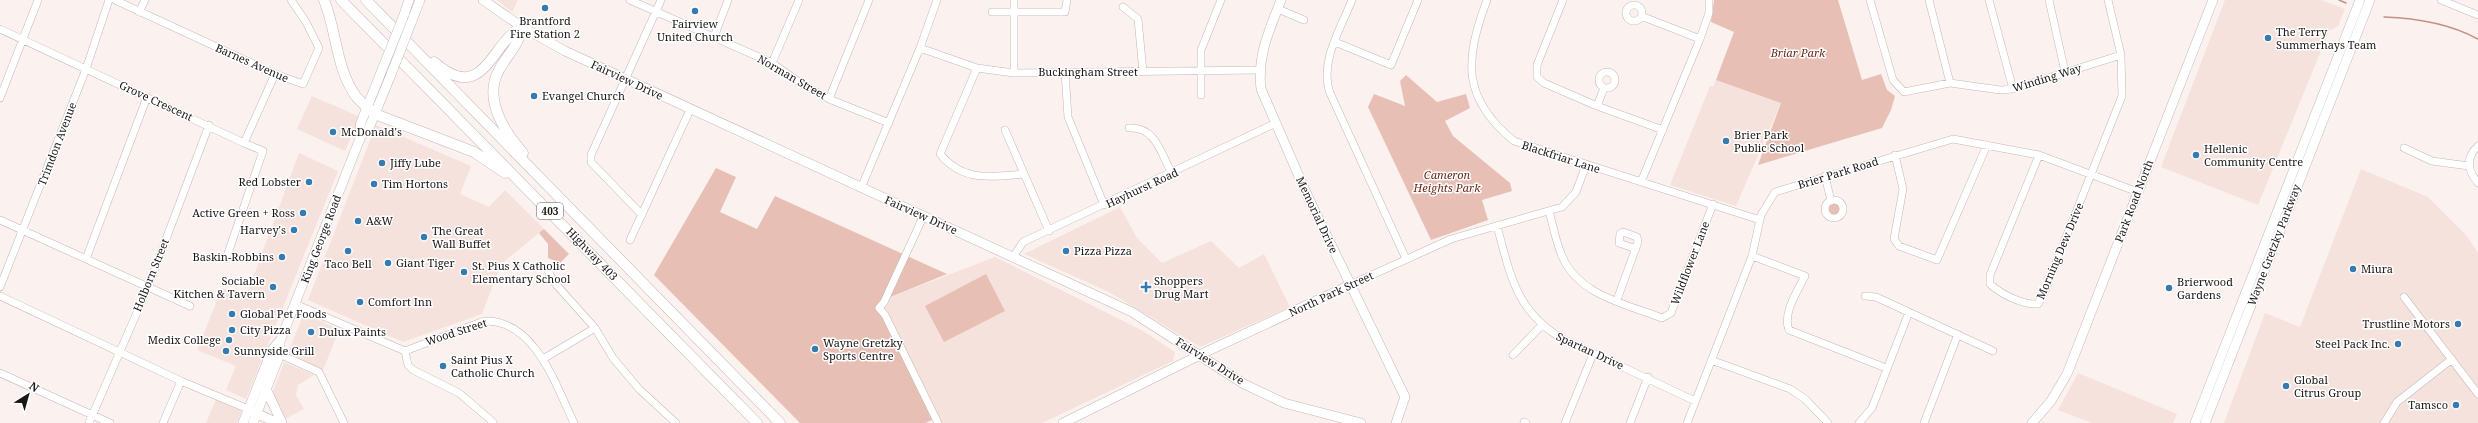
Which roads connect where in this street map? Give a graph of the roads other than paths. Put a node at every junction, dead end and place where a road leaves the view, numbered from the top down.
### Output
1 (38, 0) edge
2 (109, 0) edge
3 (115, 0) edge
4 (145, 0) edge
5 (291, 0) edge
6 (324, 0) edge
7 (341, 0) edge
8 (366, 0) edge
9 (409, 0) edge
10 (420, 0) edge
11 (483, 0) edge
12 (630, 0) edge
13 (661, 0) edge
14 (728, 0) edge
15 (799, 0) edge
16 (869, 0) edge
17 (937, 0) edge
18 (1014, 0) edge
19 (1067, 0) edge
20 (1221, 0) edge
21 (1352, 0) edge
22 (1418, 0) edge
23 (1488, 0) edge
24 (1563, 0) edge
25 (1709, 0) edge
26 (1870, 0) edge
27 (1929, 0) edge
28 (1989, 0) edge
29 (2049, 0) edge
30 (2108, 0) edge
31 (2213, 0) edge
32 (2360, 0) edge
33 (2370, 0) edge
34 (2441, 0) edge
35 (1280, 4) edge
36 (1123, 7) dead end
37 (139, 12) junction
38 (655, 12) junction
39 (992, 12) dead end
40 (1014, 14) junction
41 (2478, 15) edge
42 (1641, 16) dead end
43 (1304, 20) dead end
44 (522, 27) junction
45 (0, 29) edge
46 (714, 37) junction
47 (1700, 39) junction
48 (23, 40) junction
49 (407, 42) junction
50 (1335, 42) junction
51 (920, 48) junction
52 (2121, 55) junction
53 (772, 63) junction
54 (977, 68) junction
55 (86, 69) junction
56 (1259, 70) junction
57 (1065, 72) junction
58 (1143, 72) junction
59 (1202, 72) junction
60 (2065, 72) junction
61 (1014, 73) junction
62 (275, 74) junction
63 (625, 79) junction
64 (1950, 83) junction
65 (1604, 88) dead end
66 (2013, 89) junction
67 (1201, 95) dead end
68 (147, 97) junction
69 (0, 98) edge
70 (829, 99) junction
71 (1597, 106) junction
72 (371, 110) junction
73 (690, 110) junction
74 (889, 123) junction
75 (1276, 123) junction
76 (209, 125) junction
77 (1129, 128) dead end
78 (1005, 130) dead end
79 (1663, 130) junction
80 (244, 142) junction
81 (1987, 144) junction
82 (2478, 146) edge
83 (2404, 148) dead end
84 (1895, 155) junction
85 (2039, 155) junction
86 (1586, 165) junction
87 (2469, 166) junction
88 (1023, 174) junction
89 (1172, 174) junction
90 (2092, 175) junction
91 (1825, 176) junction
92 (1641, 182) junction
93 (2478, 183) edge
94 (861, 188) junction
95 (2138, 192) junction
96 (1831, 201) dead end
97 (1713, 204) junction
98 (1104, 205) junction
99 (548, 209) junction
100 (1549, 211) junction
101 (574, 212) junction
102 (642, 215) junction
103 (923, 217) junction
104 (0, 220) edge
105 (1760, 220) junction
106 (1497, 226) junction
107 (23, 231) junction
108 (1049, 231) junction
109 (630, 240) dead end
110 (1636, 248) dead end
111 (1752, 256) junction
112 (1013, 257) junction
113 (86, 259) junction
114 (226, 259) dead end
115 (1406, 260) junction
116 (547, 268) dead end
117 (1350, 285) junction
118 (0, 287) edge
119 (148, 287) junction
120 (0, 296) edge
121 (1865, 296) dead end
122 (2404, 297) dead end
123 (1617, 300) junction
124 (295, 304) junction
125 (190, 306) dead end
126 (1909, 312) junction
127 (1542, 325) junction
128 (595, 328) junction
129 (1958, 334) junction
130 (280, 341) junction
131 (272, 350) junction
132 (405, 351) junction
133 (1993, 351) dead end
134 (120, 352) junction
135 (280, 354) junction
136 (1593, 354) junction
137 (1200, 355) junction
138 (1513, 355) dead end
139 (543, 358) junction
140 (2452, 359) junction
141 (1711, 360) junction
142 (1886, 368) junction
143 (0, 373) edge
144 (1648, 377) junction
145 (182, 381) junction
146 (266, 389) junction
147 (2478, 394) edge
148 (1696, 401) junction
149 (252, 411) junction
150 (92, 415) junction
151 (668, 420) edge
152 (493, 422) edge
153 (89, 423) edge
154 (110, 423) edge
155 (163, 423) edge
156 (243, 423) edge
157 (253, 423) edge
158 (278, 423) edge
159 (282, 423) edge
160 (344, 423) edge
161 (574, 423) edge
162 (676, 423) edge
163 (757, 423) edge
164 (780, 423) edge
165 (938, 423) edge
166 (1063, 423) edge
167 (1361, 423) edge
168 (1396, 423) edge
169 (1566, 423) edge
170 (1630, 423) edge
171 (1687, 423) edge
172 (1828, 423) edge
173 (1860, 423) edge
174 (1924, 423) edge
175 (2032, 423) edge
176 (2195, 423) edge
177 (2205, 423) edge
178 (2384, 423) edge

1 - 48 street
2 - 55 street, Trimdon Avenue
3 - 37 street, Barnes Avenue
4 - 37 street
5 - 62 street, Barnes Avenue
6 - 72 highway
7 - 99 highway, Highway 403 / 403
8 - 49 highway, Highway 403 / 403
9 - 72 main road, King George Road, bridge
10 - 72 main road, King George Road, bridge
11 - 44 main road, Fairview Drive
12 - 38 street, Norman Street
13 - 38 street
14 - 46 street
15 - 53 street
16 - 70 street
17 - 51 street
18 - 40 street
19 - 40 street
20 - 59 street
21 - 50 street
22 - 50 street
23 - 86 street, Blackfriar Lane
24 - 71 street
25 - 47 street
26 - 64 street, Winding Way
27 - 64 street
28 - 66 street
29 - 60 street
30 - 52 street
31 - 95 main road, Park Road North
32 - 176 main road, Wayne Gretzky Parkway
33 - 177 main road, Wayne Gretzky Parkway
34 - 41 street
35 - 43 street
35 - 56 main road, Memorial Drive
36 - 58 street
37 - 62 street, Barnes Avenue
38 - 46 street, Norman Street
38 - 63 street
39 - 40 street
40 - 61 street
42 - 47 street
44 - 49 highway
44 - 63 main road, Fairview Drive
44 - 101 highway
45 - 48 street, Grove Crescent
46 - 53 street, Norman Street
47 - 79 street
48 - 55 street, Grove Crescent
48 - 69 street
49 - 101 highway, Highway 403 / 403
50 - 115 street
51 - 54 street, Buckingham Street
51 - 74 street
52 - 60 street, Winding Way
52 - 90 street
53 - 70 street, Norman Street
54 - 61 street, Buckingham Street
54 - 88 street
55 - 68 street, Grove Crescent
55 - 107 street, Trimdon Avenue
56 - 59 street, Buckingham Street
56 - 75 main road, Memorial Drive
57 - 58 street, Buckingham Street
57 - 61 street, Buckingham Street
57 - 98 street
58 - 59 street, Buckingham Street
59 - 67 street
60 - 66 street, Winding Way
62 - 80 street
63 - 73 main road, Fairview Drive
63 - 102 street
64 - 66 street, Winding Way
65 - 71 street
68 - 76 street, Grove Crescent
68 - 113 street
70 - 74 street, Norman Street
71 - 79 street
72 - 99 highway
72 - 124 main road, King George Road
73 - 94 main road, Fairview Drive
73 - 102 street
74 - 94 street
75 - 89 street, Hayhurst Road
75 - 117 main road, Memorial Drive
76 - 80 street, Grove Crescent
76 - 119 street, Holborn Street
77 - 89 street
78 - 88 street
79 - 92 street
80 - 114 street, Grove Crescent
81 - 84 street, Brier Park Road
81 - 84 street
81 - 85 street, Brier Park Road
82 - 87 street
83 - 87 street
84 - 91 street, Brier Park Road
85 - 90 street, Brier Park Road
85 - 90 street, Morning Dew Drive
86 - 92 street, Blackfriar Lane
86 - 100 street, North Park Street
87 - 93 street
88 - 108 street
89 - 98 street, Hayhurst Road
90 - 95 street, Brier Park Road
91 - 96 street
91 - 105 street, Brier Park Road
92 - 97 street, Blackfriar Lane
94 - 103 main road, Fairview Drive
95 - 175 main road, Park Road North
97 - 105 street, Blackfriar Lane
97 - 123 street, Wildflower Lane
98 - 108 street, Hayhurst Road
99 - 163 highway, Highway 403 / 403
100 - 106 street, North Park Street
100 - 123 street, Wildflower Lane
101 - 164 highway, Highway 403 / 403
102 - 109 street
103 - 112 main road, Fairview Drive
103 - 165 street
104 - 107 street
105 - 111 street, Brier Park Road
106 - 115 street, North Park Street
106 - 127 street, Spartan Drive
107 - 113 street
107 - 118 street, Trimdon Avenue
108 - 112 street, Hayhurst Road
110 - 123 street
111 - 141 street, Brier Park Road
111 - 142 street
112 - 137 main road, Fairview Drive
113 - 119 street
115 - 117 street, North Park Street
116 - 128 street
117 - 137 main road, North Park Street
117 - 168 main road, Memorial Drive
119 - 125 street
119 - 134 street, Holborn Street
120 - 134 street
121 - 126 street
122 - 140 street
124 - 130 main road, King George Road
124 - 132 street
126 - 129 street
126 - 142 street
127 - 136 street, Spartan Drive
127 - 138 street
128 - 139 street
128 - 151 street
129 - 133 street
129 - 174 street
130 - 131 main road, King George Road
130 - 135 main road, King George Road
131 - 135 street
131 - 149 main road, King George Road
132 - 139 street, Wood Street
132 - 152 street
134 - 145 street
134 - 150 street, Holborn Street
135 - 146 main road, King George Road
135 - 160 street
136 - 144 street, Spartan Drive
136 - 169 street
137 - 166 main road, North Park Street
137 - 167 main road, Fairview Drive
139 - 161 street, Wood Street
140 - 147 street
140 - 178 street
141 - 148 street, Brier Park Road
141 - 172 street
142 - 173 street
143 - 150 street
144 - 148 street, Spartan Drive
144 - 170 street
145 - 149 street
145 - 155 street
146 - 149 main road, King George Road
146 - 159 main road
148 - 171 street, Brier Park Road
149 - 156 main road, King George Road
149 - 157 main road, King George Road
149 - 158 main road
150 - 153 street, Holborn Street
150 - 154 street
151 - 162 street

